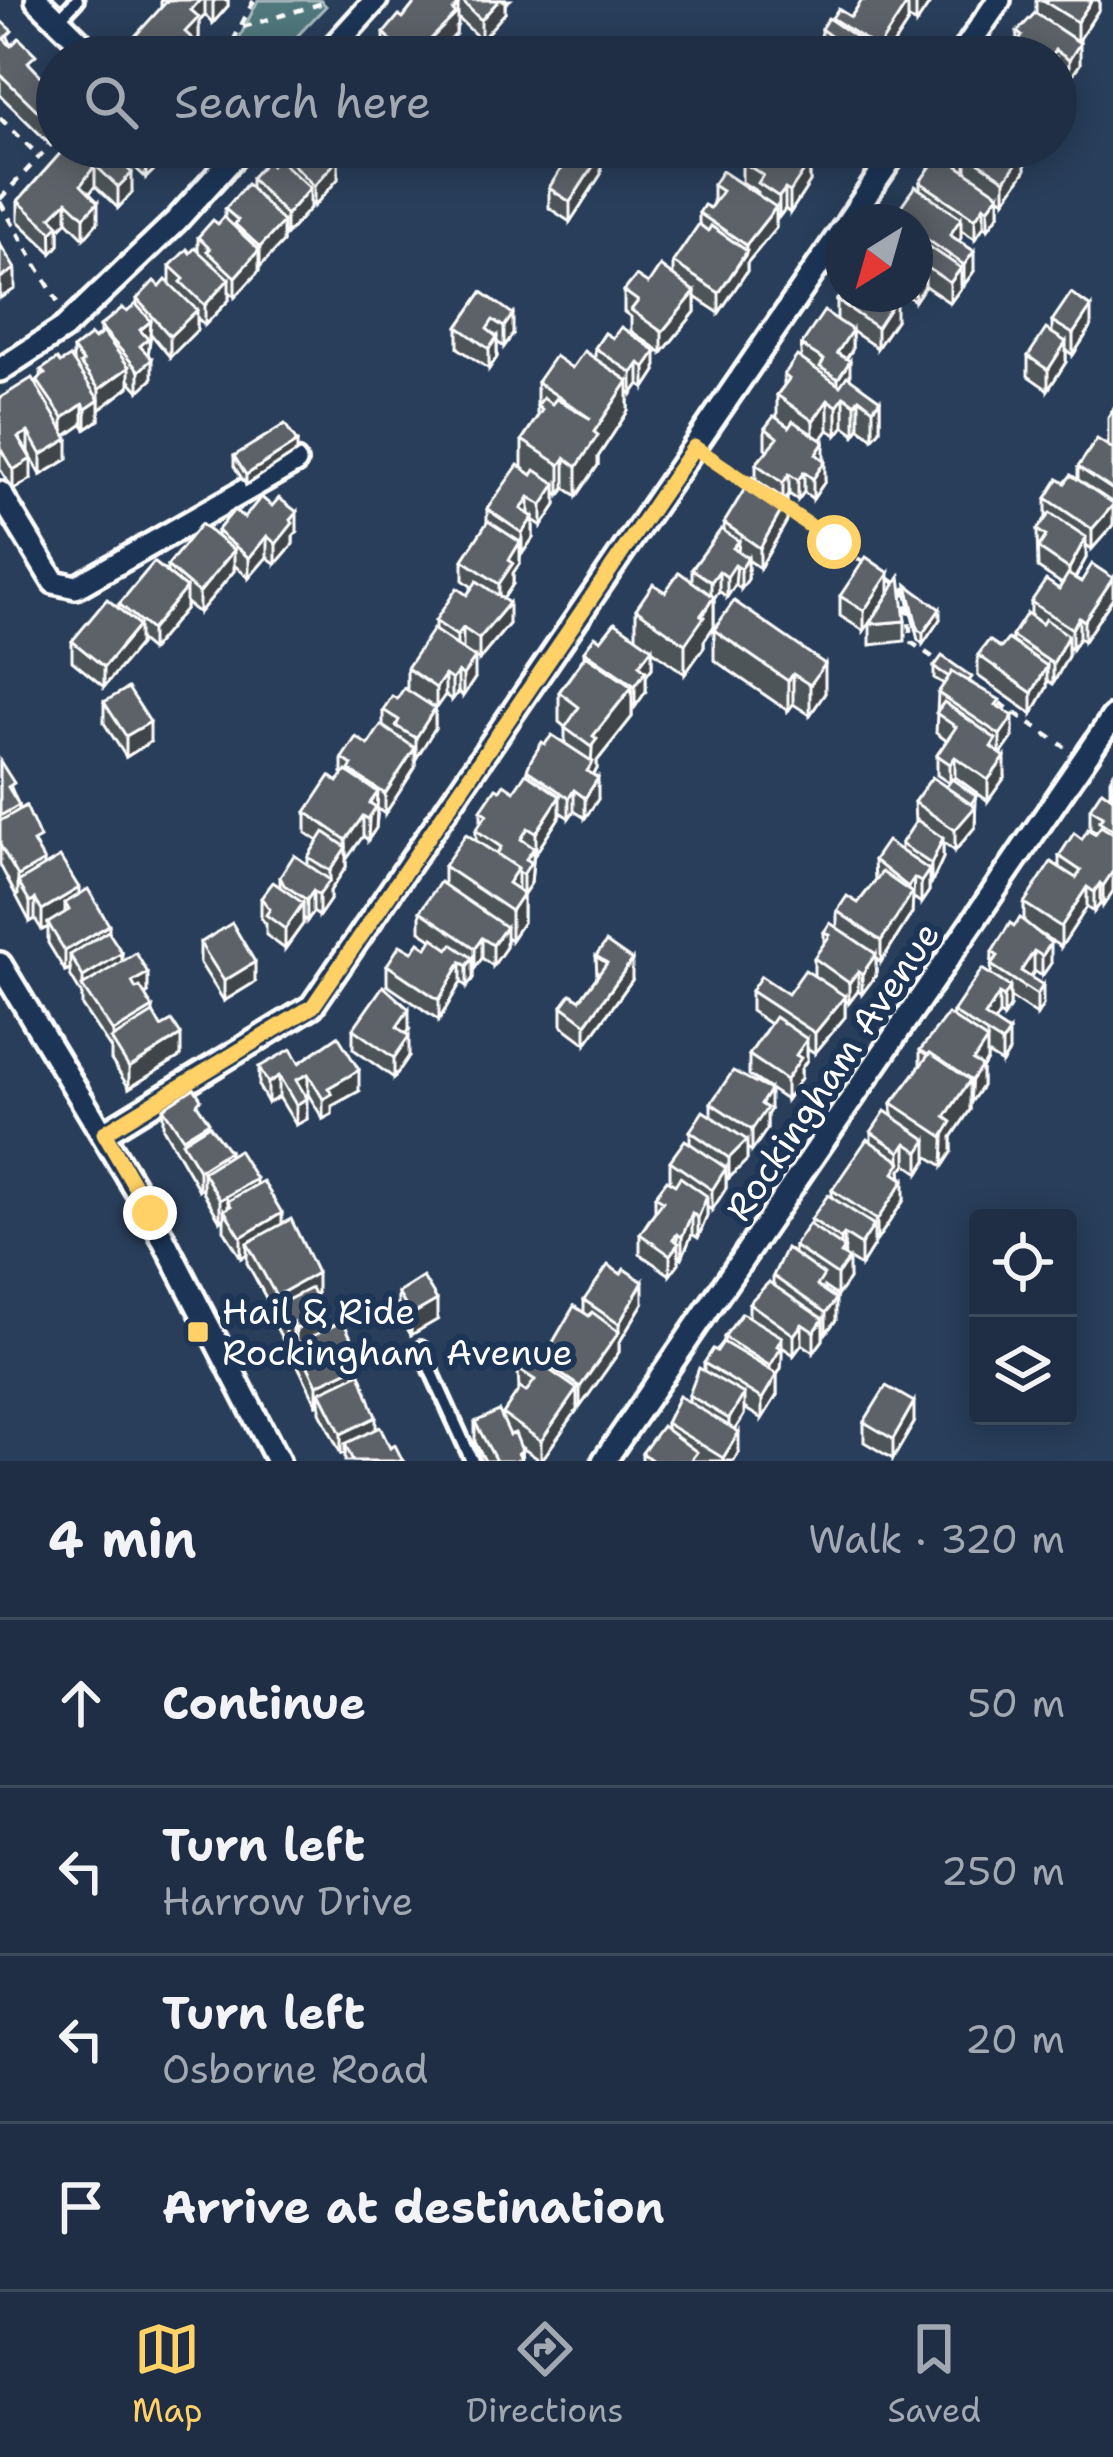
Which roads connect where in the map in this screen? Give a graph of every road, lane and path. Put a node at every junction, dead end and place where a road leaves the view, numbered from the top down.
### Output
1 (37, 0) edge
2 (77, 0) edge
3 (254, 0) edge
4 (376, 0) edge
5 (999, 0) edge
6 (323, 4) dead end
7 (58, 20) junction
8 (243, 27) junction
9 (74, 36) edge
10 (238, 36) edge
11 (344, 36) edge
12 (974, 36) edge
13 (0, 118) edge
14 (36, 153) edge
15 (36, 161) edge
16 (188, 168) edge
17 (224, 168) edge
18 (885, 168) edge
19 (206, 188) junction
20 (0, 200) edge
21 (860, 204) edge
22 (825, 255) edge
23 (70, 322) junction
24 (0, 370) edge
25 (694, 447) junction
26 (295, 461) dead end
27 (751, 486) edge
28 (0, 493) edge
29 (770, 499) edge
30 (866, 563) edge
31 (885, 576) edge
32 (950, 669) edge
33 (989, 695) edge
34 (1113, 717) edge
35 (1084, 760) junction
36 (0, 964) edge
37 (104, 1133) junction
38 (421, 1348) dead end
39 (278, 1461) edge
40 (472, 1461) edge
41 (604, 1461) edge

1 - 7 street
2 - 7 lane
3 - 8 path
4 - 11 street
5 - 12 street
6 - 8 path
7 - 9 street
8 - 10 path
13 - 14 path
15 - 20 path
16 - 19 path
17 - 19 street
18 - 21 street
19 - 23 street
20 - 23 path
22 - 25 street
23 - 24 street
25 - 27 path
25 - 37 street
26 - 28 street
29 - 30 path
31 - 32 path
33 - 35 path
34 - 35 street, Rockingham Avenue
35 - 41 street, Rockingham Avenue
36 - 37 street
37 - 39 street
38 - 40 lane

